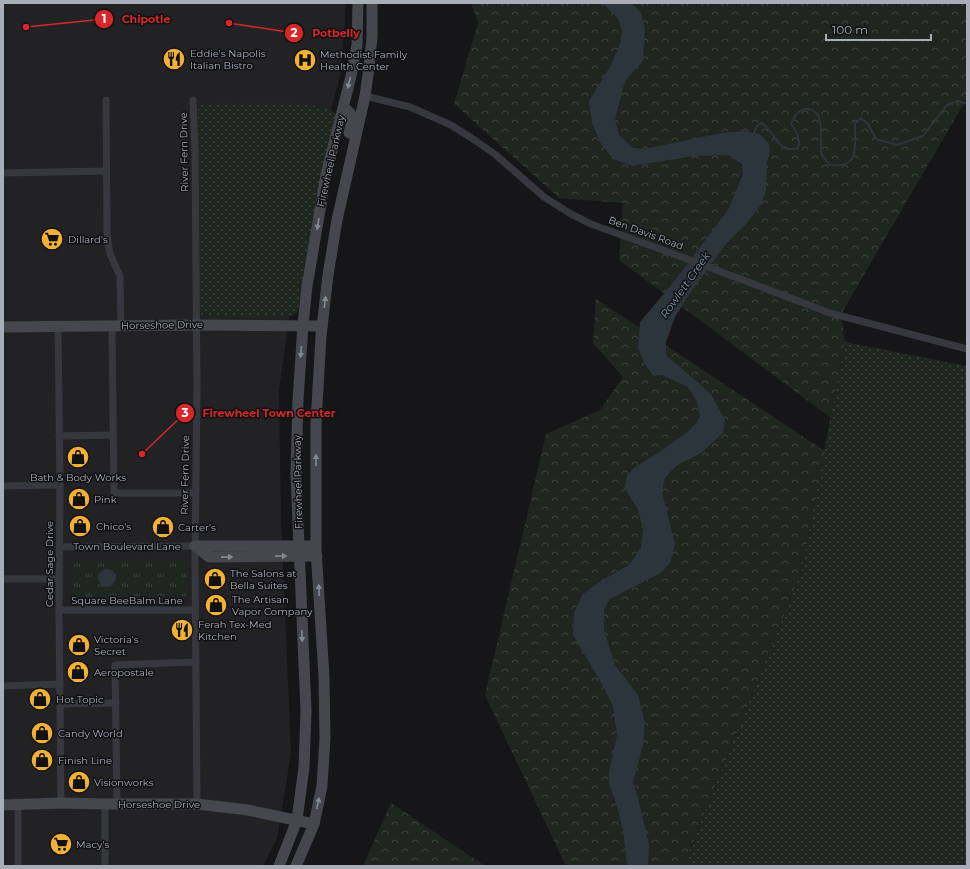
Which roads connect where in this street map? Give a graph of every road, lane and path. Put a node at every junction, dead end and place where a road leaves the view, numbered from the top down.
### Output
1 (358, 3) edge
2 (372, 3) edge
3 (365, 96) junction
4 (106, 100) dead end
5 (193, 100) dead end
6 (344, 108) junction
7 (106, 171) junction
8 (3, 173) edge
9 (337, 220) junction
10 (196, 325) junction
11 (303, 325) junction
12 (58, 326) junction
13 (116, 326) junction
14 (322, 326) junction
15 (3, 327) edge
16 (967, 349) edge
17 (113, 435) junction
18 (60, 436) junction
19 (60, 485) junction
20 (3, 486) edge
21 (195, 493) junction
22 (195, 546) junction
23 (59, 547) junction
24 (299, 551) junction
25 (316, 551) junction
26 (3, 579) edge
27 (59, 579) junction
28 (59, 610) junction
29 (195, 610) junction
30 (196, 662) junction
31 (60, 684) junction
32 (3, 686) edge
33 (116, 703) junction
34 (60, 704) junction
35 (61, 802) junction
36 (105, 804) junction
37 (117, 804) junction
38 (197, 804) junction
39 (3, 805) edge
40 (18, 805) junction
41 (297, 820) junction
42 (314, 824) junction
43 (18, 866) edge
44 (106, 866) edge
45 (279, 866) edge
46 (296, 866) edge

1 -> 6 main road, Firewheel Parkway
2 - 3 main road, Firewheel Parkway
3 - 9 main road, Firewheel Parkway
3 - 16 street, Ben Davis Road
4 - 7 street
5 - 10 street, River Fern Drive
6 - 9 main road
6 -> 11 main road, Firewheel Parkway
7 - 8 street
7 - 13 street
14 -> 9 main road, Firewheel Parkway
10 - 11 main road, Horseshoe Drive
10 - 13 main road, Horseshoe Drive
10 - 21 street, River Fern Drive
11 - 14 main road, Horseshoe Drive
11 -> 24 main road, Firewheel Parkway
12 - 13 main road, Horseshoe Drive
12 - 15 main road, Horseshoe Drive
12 - 18 street, Cedar Sage Drive
13 - 17 street
25 -> 14 main road, Firewheel Parkway
17 - 18 street
17 - 21 street
18 - 19 street, Cedar Sage Drive
19 - 20 street
19 - 23 street, Cedar Sage Drive
21 - 22 street, River Fern Drive
22 - 23 street, Town Boulevard Lane
22 - 24 main road, Town Boulevard Lane
22 - 29 street, River Fern Drive
23 - 27 street, Cedar Sage Drive
24 - 25 main road, Town Boulevard Lane
24 -> 41 main road, Firewheel Parkway
42 -> 25 main road, Firewheel Parkway
26 - 27 street
27 - 28 street, Cedar Sage Drive
28 - 29 street, Square BeeBalm Lane
28 - 31 street, Cedar Sage Drive
29 - 30 street, River Fern Drive
30 - 33 street
30 - 38 street, River Fern Drive
31 - 32 street
31 - 34 street, Cedar Sage Drive
33 - 34 street
33 - 37 street
34 - 35 street, Cedar Sage Drive
35 - 36 main road, Horseshoe Drive
35 - 40 main road, Horseshoe Drive
36 - 37 main road, Horseshoe Drive
36 - 44 street
37 - 38 main road, Horseshoe Drive
38 - 41 main road, Horseshoe Drive
39 - 40 main road, Horseshoe Drive
40 - 43 street
41 - 42 main road, Horseshoe Drive
41 - 45 main road, Firewheel Parkway
42 - 46 main road, Firewheel Parkway

